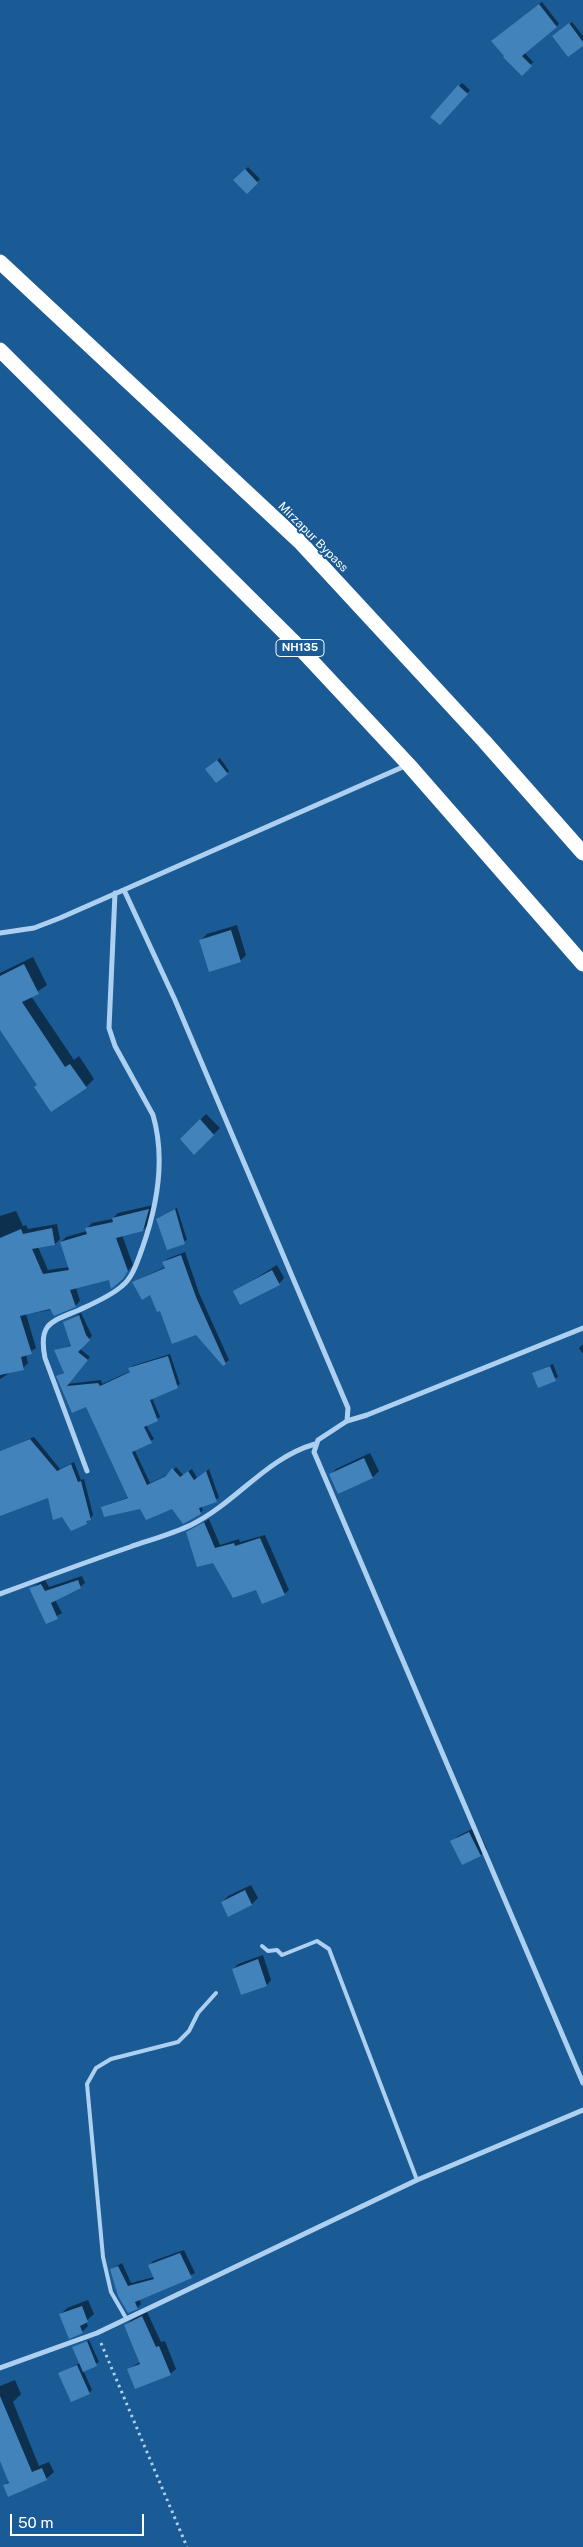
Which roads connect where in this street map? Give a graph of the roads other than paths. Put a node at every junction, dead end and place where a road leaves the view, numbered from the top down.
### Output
1 (0, 262) edge
2 (0, 350) edge
3 (408, 764) junction
4 (583, 853) edge
5 (124, 890) junction
6 (115, 894) junction
7 (0, 933) edge
8 (583, 964) edge
9 (583, 1328) edge
10 (346, 1421) junction
11 (315, 1444) junction
12 (88, 1471) dead end
13 (0, 1594) edge
14 (262, 1946) dead end
15 (216, 1993) dead end
16 (583, 2083) edge
17 (583, 2110) edge
18 (417, 2180) junction
19 (126, 2318) junction
20 (0, 2368) edge

1 - 4 highway, Mirzapur Bypass
2 - 3 highway, NH135
3 - 5 street
3 - 8 highway, NH135
5 - 6 street
5 - 10 street
6 - 7 street
6 - 12 street
9 - 10 street
10 - 11 street
11 - 13 street
11 - 16 street
14 - 18 lane
15 - 19 lane
17 - 18 street
18 - 19 street
19 - 20 street

